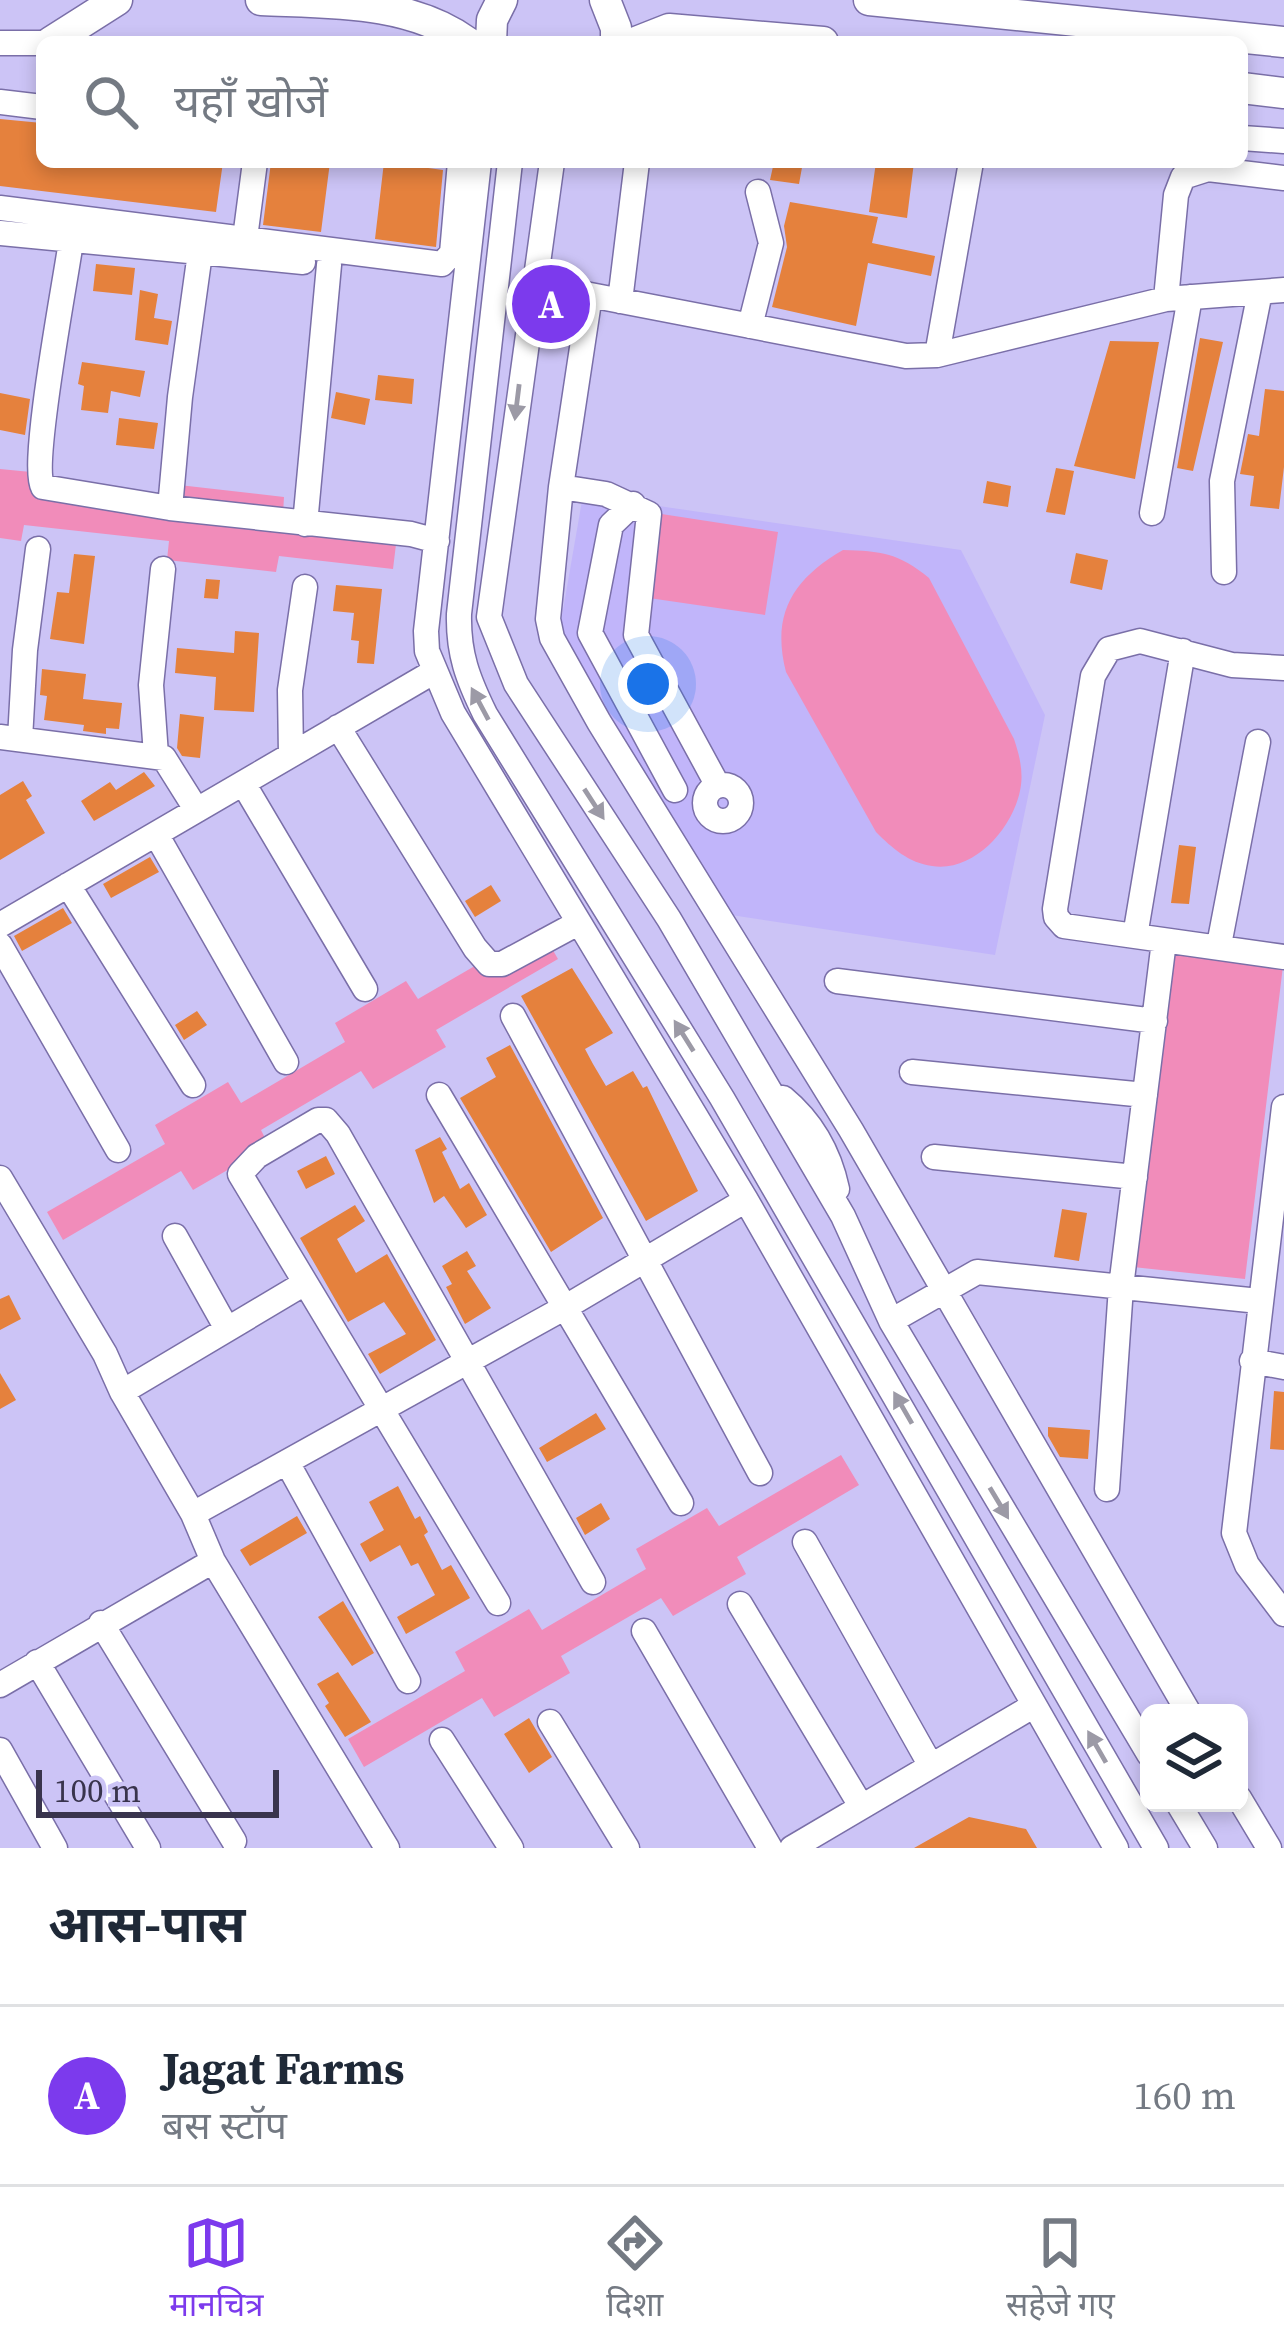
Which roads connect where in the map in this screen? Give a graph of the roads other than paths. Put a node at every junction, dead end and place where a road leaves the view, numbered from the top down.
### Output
1 (118, 0) edge
2 (261, 0) edge
3 (502, 0) edge
4 (605, 0) edge
5 (869, 0) edge
6 (952, 3) edge
7 (61, 36) edge
8 (459, 36) edge
9 (491, 36) edge
10 (616, 36) edge
11 (650, 36) edge
12 (757, 36) edge
13 (1233, 36) edge
14 (1248, 38) edge
15 (1284, 42) edge
16 (0, 43) edge
17 (36, 43) edge
18 (1248, 89) edge
19 (1284, 93) edge
20 (0, 102) edge
21 (36, 106) edge
22 (1248, 138) edge
23 (1284, 141) edge
24 (254, 168) edge
25 (459, 168) edge
26 (478, 168) edge
27 (509, 168) edge
28 (551, 168) edge
29 (637, 168) edge
30 (969, 168) edge
31 (1200, 168) edge
32 (1226, 168) edge
33 (1284, 178) edge
34 (758, 192) dead end
35 (0, 208) edge
36 (0, 232) edge
37 (245, 238) junction
38 (71, 241) junction
39 (200, 253) junction
40 (328, 265) junction
41 (466, 279) junction
42 (533, 284) junction
43 (1272, 291) edge
44 (590, 296) junction
45 (1178, 298) junction
46 (620, 301) junction
47 (750, 326) junction
48 (459, 348) junction
49 (486, 348) junction
50 (937, 355) junction
51 (562, 488) junction
52 (633, 504) junction
53 (170, 508) junction
54 (1152, 513) dead end
55 (305, 524) junction
56 (437, 541) junction
57 (38, 549) dead end
58 (163, 569) dead end
59 (1225, 572) dead end
60 (305, 587) dead end
61 (1183, 651) junction
62 (1284, 668) edge
63 (435, 671) junction
64 (675, 709) junction
65 (338, 727) junction
66 (641, 730) junction
67 (10, 738) edge
68 (1258, 742) dead end
69 (156, 755) junction
70 (291, 755) junction
71 (243, 782) junction
72 (675, 790) dead end
73 (196, 809) junction
74 (156, 834) junction
75 (669, 834) junction
76 (68, 885) junction
77 (707, 897) junction
78 (669, 919) junction
79 (578, 922) junction
80 (0, 925) edge
81 (1135, 936) junction
82 (1164, 940) junction
83 (0, 945) edge
84 (1219, 945) junction
85 (1284, 957) edge
86 (837, 981) dead end
87 (365, 989) dead end
88 (513, 1016) dead end
89 (1154, 1021) junction
90 (286, 1062) dead end
91 (912, 1072) dead end
92 (194, 1085) dead end
93 (440, 1095) dead end
94 (1145, 1095) junction
95 (1284, 1107) edge
96 (118, 1150) dead end
97 (934, 1157) dead end
98 (1135, 1177) junction
99 (0, 1178) edge
100 (746, 1200) junction
101 (175, 1236) dead end
102 (646, 1257) junction
103 (304, 1283) junction
104 (1121, 1287) junction
105 (943, 1290) junction
106 (1259, 1301) junction
107 (564, 1308) junction
108 (891, 1322) junction
109 (227, 1329) junction
110 (469, 1360) junction
111 (1252, 1361) junction
112 (1284, 1366) edge
113 (122, 1392) junction
114 (381, 1410) junction
115 (288, 1464) junction
116 (760, 1473) dead end
117 (1107, 1489) dead end
118 (681, 1503) dead end
119 (193, 1514) junction
120 (805, 1542) dead end
121 (213, 1561) junction
122 (593, 1582) dead end
123 (498, 1603) dead end
124 (740, 1604) dead end
125 (1284, 1614) edge
126 (101, 1623) junction
127 (644, 1631) dead end
128 (38, 1662) junction
129 (408, 1681) dead end
130 (0, 1684) edge
131 (1184, 1704) edge
132 (1033, 1706) junction
133 (550, 1722) dead end
134 (1140, 1739) edge
135 (442, 1740) dead end
136 (0, 1750) edge
137 (931, 1766) junction
138 (861, 1806) junction
139 (1183, 1812) edge
140 (1247, 1812) edge
141 (234, 1841) dead end
142 (55, 1848) edge
143 (148, 1848) edge
144 (387, 1848) edge
145 (511, 1848) edge
146 (628, 1848) edge
147 (770, 1848) edge
148 (792, 1848) edge
149 (1116, 1848) edge
150 (1156, 1848) edge
151 (1205, 1848) edge
152 (1269, 1848) edge

1 - 7 main road
2 - 8 main road
3 - 9 main road
4 - 10 main road
5 - 6 main road
6 - 13 main road
11 - 12 main road
14 - 15 main road
16 - 17 street
18 - 19 main road
20 - 21 street
22 - 23 street
24 - 37 street
25 - 37 street
26 - 41 street
27 - 49 street
28 - 42 street
29 - 46 street
30 - 50 street
31 - 45 street
32 - 33 street
34 - 47 street
35 - 37 street
36 - 38 street
38 - 39 street
38 - 53 street
39 - 40 street
39 - 53 street
40 - 41 street
40 - 55 street
41 - 48 street
42 - 44 street
42 -> 78 street
43 - 45 street
43 - 59 street
44 - 46 street
44 - 51 street
45 - 50 street
45 - 54 street
46 - 47 street
47 - 50 street
48 - 49 street
48 - 56 street
150 -> 49 street
51 - 52 street
51 - 75 street
52 - 64 street
52 - 66 street
53 - 55 street
55 - 56 street
56 - 63 street
57 - 67 street
58 - 69 street
60 - 70 street
61 - 62 street
61 - 81 street
61 - 81 street
63 - 65 street
63 - 79 street
64 - 66 street
64 - 75 street
65 - 70 street
65 - 79 street
66 - 72 street
67 - 69 street
68 - 84 street
69 - 73 street
70 - 71 street
71 - 73 street
71 - 87 street
73 - 74 street
74 - 76 street
74 - 90 street
75 - 77 street
76 - 80 street
76 - 92 street
77 - 78 street
77 - 105 street
78 - 108 street
79 - 100 street
81 - 82 street
82 - 84 street
82 - 89 street
83 - 96 street
84 - 85 street
86 - 89 street
88 - 102 street
89 - 94 street
91 - 94 street
93 - 107 street
94 - 98 street
95 - 106 street
97 - 98 street
98 - 104 street
99 - 113 street
100 - 102 street
100 - 132 street
101 - 109 street
102 - 107 street
102 - 116 street
103 - 109 street
103 - 110 street
103 - 114 street
104 - 105 street
104 - 106 street
104 - 117 street
105 - 108 street
105 - 131 street
106 - 111 street
107 - 110 street
107 - 118 street
108 -> 134 street
109 - 113 street
110 - 114 street
110 - 122 street
111 - 112 street
111 - 125 street
113 - 119 street
114 - 115 street
114 - 123 street
115 - 119 street
115 - 129 street
119 - 121 street
120 - 137 street
121 - 126 street
121 - 144 street
124 - 138 street
126 - 128 street
126 - 141 street
127 - 147 street
128 - 130 street
128 - 143 street
132 - 137 street
132 - 149 street
133 - 146 street
135 - 145 street
136 - 142 street
137 - 138 street
138 - 148 street
139 - 151 street
140 - 152 street

